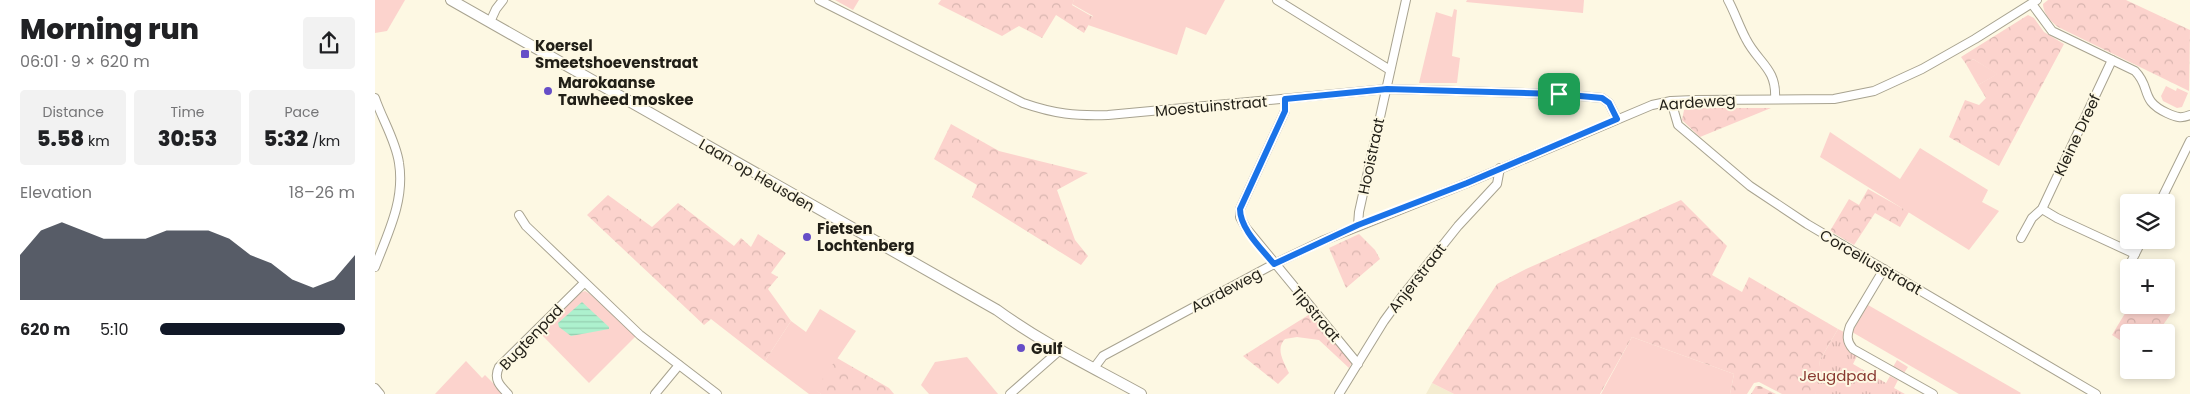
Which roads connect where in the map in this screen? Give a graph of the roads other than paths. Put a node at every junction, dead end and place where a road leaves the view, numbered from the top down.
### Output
1 (451, 0) edge
2 (503, 0) edge
3 (819, 0) edge
4 (1277, 0) edge
5 (1406, 0) edge
6 (1731, 2) edge
7 (2034, 2) edge
8 (491, 22) junction
9 (2112, 60) junction
10 (1390, 70) junction
11 (1387, 89) junction
12 (375, 98) edge
13 (1285, 99) junction
14 (1775, 99) junction
15 (1671, 101) junction
16 (2190, 115) edge
17 (1617, 119) junction
18 (2190, 141) edge
19 (1500, 168) junction
20 (2164, 194) edge
21 (2043, 209) junction
22 (519, 215) dead end
23 (1358, 225) junction
24 (2021, 238) dead end
25 (2138, 249) edge
26 (1274, 264) junction
27 (375, 267) edge
28 (1884, 269) junction
29 (584, 283) junction
30 (1061, 350) junction
31 (1358, 364) junction
32 (679, 365) junction
33 (1093, 368) junction
34 (375, 388) edge
35 (380, 394) edge
36 (509, 394) edge
37 (655, 394) edge
38 (717, 394) edge
39 (1010, 394) edge
40 (1141, 394) edge
41 (1339, 394) edge
42 (1933, 394) edge
43 (2097, 394) edge

1 - 8 street, Laan op Heusden
2 - 8 street
3 - 13 street, Moestuinstraat
4 - 10 street
5 - 10 street, Hooistraat
6 - 14 street
7 - 9 street
7 - 14 street, Aardeweg
8 - 30 street, Laan op Heusden
9 - 16 street
9 - 21 street, Kleine Dreef
10 - 11 street, Hooistraat
11 - 13 street, Moestuinstraat
11 - 17 street, Moestuinstraat
11 - 23 street, Hooistraat
12 - 27 street
13 - 26 street, Tipstraat
14 - 15 street, Aardeweg
15 - 17 street, Aardeweg
15 - 28 street, Corceliusstraat
17 - 19 street, Aardeweg
18 - 20 street
19 - 23 street, Aardeweg
19 - 31 street, Anjerstraat
21 - 24 street, Kleine Dreef
21 - 25 street
22 - 29 street
23 - 26 street, Aardeweg
26 - 31 street, Tipstraat
26 - 33 street, Aardeweg
28 - 42 street
28 - 43 street, Corceliusstraat
29 - 32 street
29 - 36 street, Bugtenpad
30 - 33 street, Laan op Heusden
30 - 39 street
31 - 41 street, Anjerstraat
32 - 37 street
32 - 38 street
33 - 40 street, Laan op Heusden
34 - 35 street

